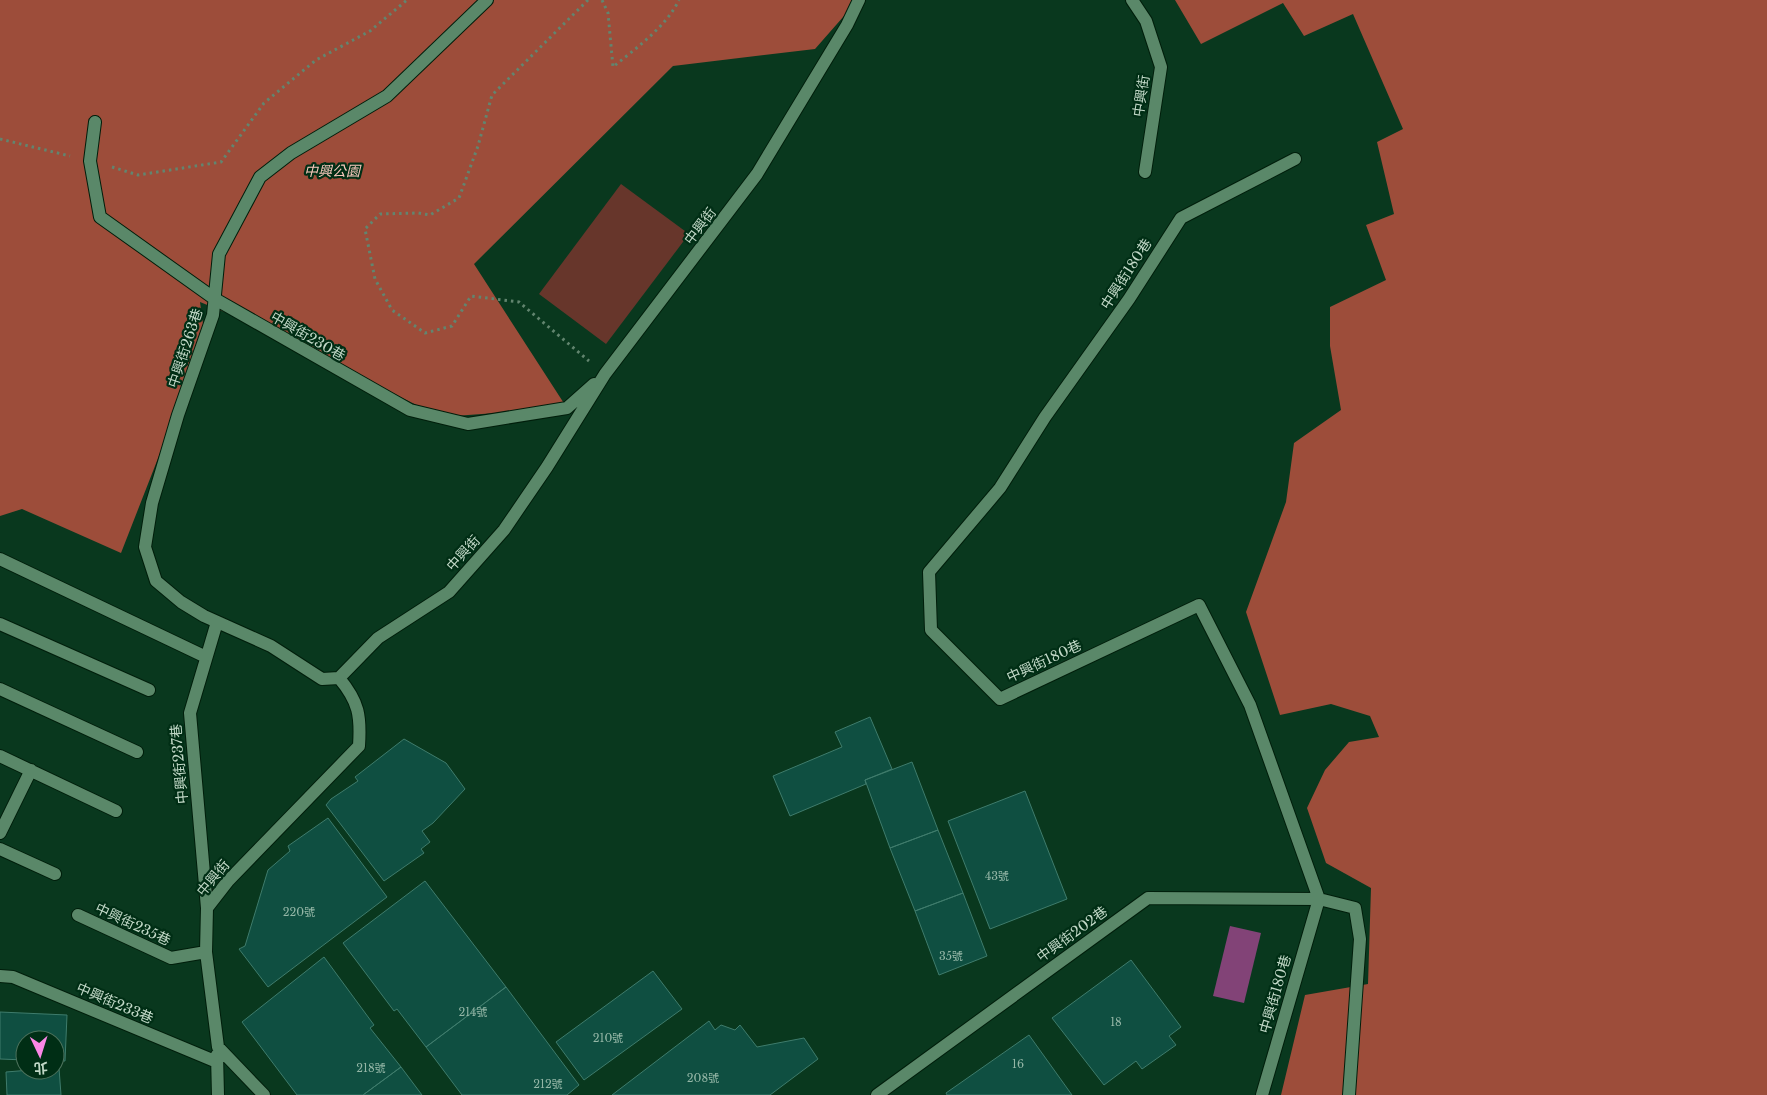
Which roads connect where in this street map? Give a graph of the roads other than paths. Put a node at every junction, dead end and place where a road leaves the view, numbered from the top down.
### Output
1 (487, 0) edge
2 (859, 0) edge
3 (1132, 0) edge
4 (95, 122) dead end
5 (1295, 159) dead end
6 (1144, 172) dead end
7 (215, 299) junction
8 (605, 374) junction
9 (0, 559) edge
10 (217, 622) junction
11 (0, 624) edge
12 (206, 658) junction
13 (339, 678) junction
14 (0, 690) edge
15 (150, 690) dead end
16 (137, 752) dead end
17 (0, 756) edge
18 (30, 770) junction
19 (116, 811) dead end
20 (0, 832) edge
21 (0, 849) edge
22 (55, 874) dead end
23 (1319, 899) junction
24 (207, 908) junction
25 (78, 915) dead end
26 (206, 952) junction
27 (0, 976) edge
28 (218, 1047) junction
29 (217, 1062) junction
30 (218, 1095) edge
31 (264, 1095) edge
32 (876, 1095) edge
33 (1262, 1095) edge
34 (1348, 1095) edge

1 - 7 lane, 中興街263巷
2 - 8 lane, 中興街
3 - 6 lane, 中興街
4 - 7 lane, 中興街230巷
5 - 23 lane, 中興街180巷
7 - 8 lane, 中興街230巷
7 - 10 lane, 中興街263巷
8 - 13 lane, 中興街
9 - 12 lane
10 - 12 lane, 中興街237巷
10 - 13 lane, 中興街263巷
11 - 15 lane
12 - 24 lane, 中興街237巷
13 - 24 lane, 中興街
14 - 16 lane
17 - 18 lane
18 - 19 lane
18 - 20 lane
21 - 22 lane
23 - 32 lane, 中興街202巷
23 - 33 lane, 中興街180巷
23 - 34 lane, 中興街202巷
24 - 26 lane, 中興街
25 - 26 lane, 中興街235巷
26 - 28 lane, 中興街
27 - 29 lane, 中興街233巷
28 - 29 lane, 中興街
28 - 31 lane
29 - 30 lane, 中興街

